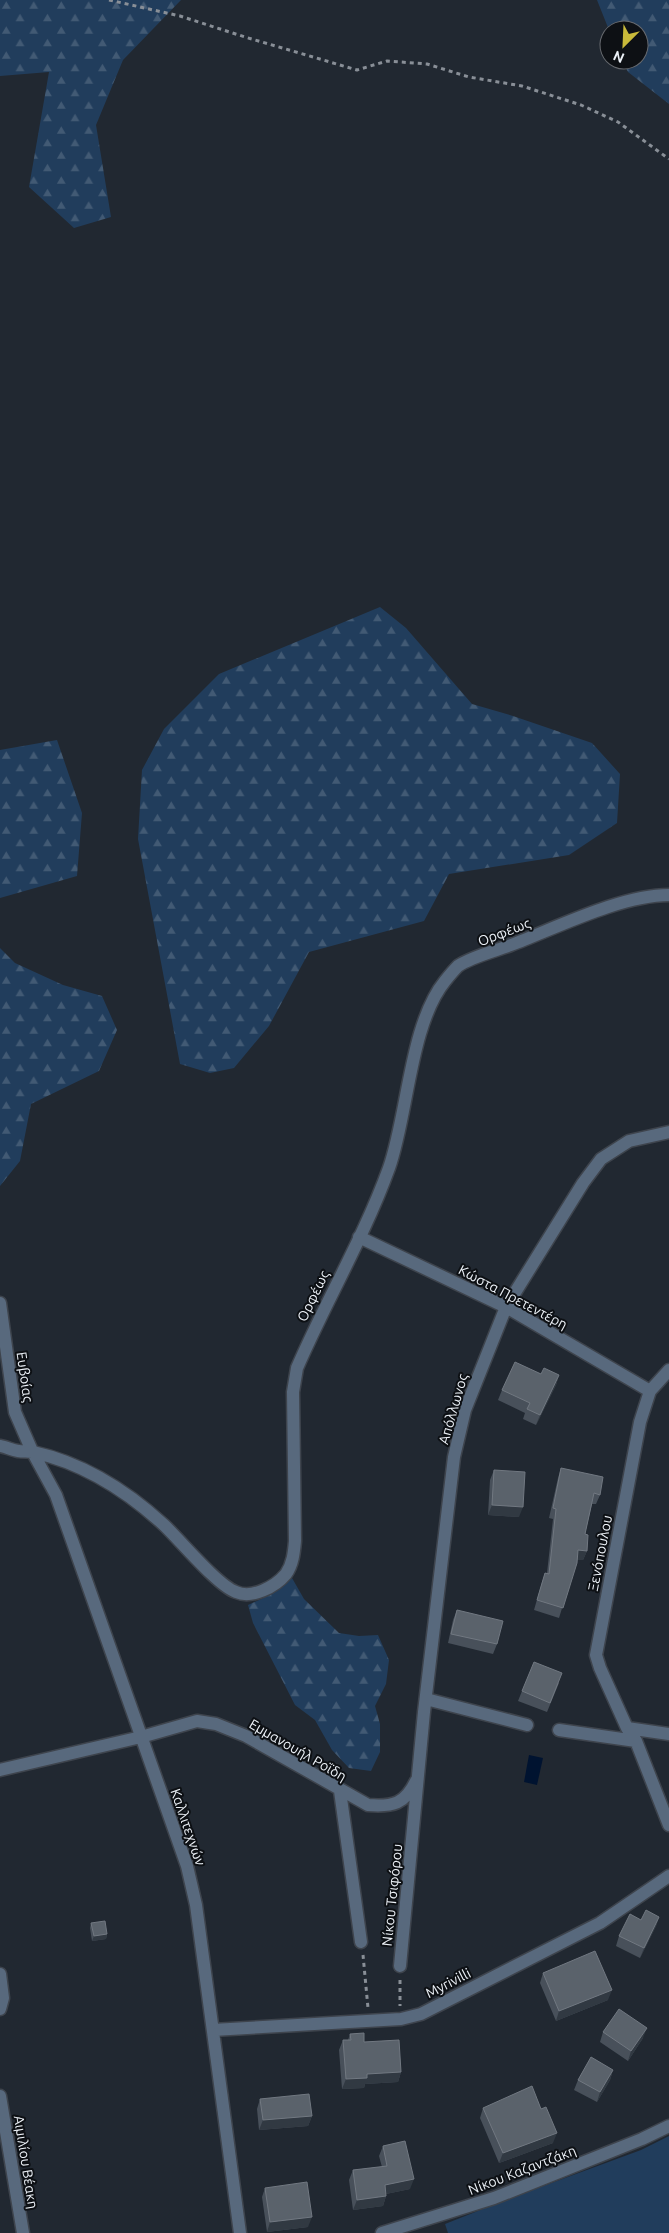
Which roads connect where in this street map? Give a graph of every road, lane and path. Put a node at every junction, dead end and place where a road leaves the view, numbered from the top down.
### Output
1 (109, 0) edge
2 (669, 159) edge
3 (669, 895) edge
4 (669, 1132) edge
5 (359, 1238) junction
6 (0, 1304) edge
7 (506, 1307) junction
8 (669, 1370) edge
9 (650, 1391) junction
10 (0, 1446) edge
11 (32, 1451) junction
12 (426, 1699) junction
13 (528, 1725) dead end
14 (627, 1728) junction
15 (559, 1730) dead end
16 (669, 1734) edge
17 (141, 1737) junction
18 (636, 1741) junction
19 (0, 1770) edge
20 (420, 1774) junction
21 (340, 1791) junction
22 (669, 1825) edge
23 (669, 1876) edge
24 (361, 1942) joint
25 (400, 1966) joint
26 (0, 1974) edge
27 (0, 2009) edge
28 (401, 2019) junction
29 (370, 2021) junction
30 (214, 2030) junction
31 (0, 2096) edge
32 (669, 2126) edge
33 (23, 2233) edge
34 (240, 2233) edge
35 (382, 2233) edge

1 - 2 path
3 - 5 street, Ορφέως
4 - 7 street, Απόλλωνος
5 - 7 street, Κώστα Πρετεντέρη
5 - 11 street, Ορφέως
6 - 11 street, Ευβοίας
7 - 9 street, Κώστα Πρετεντέρη
7 - 12 street, Απόλλωνος
8 - 9 street, Ξενόπουλου
9 - 14 street, Ξενόπουλου
10 - 11 street, Ορφέως
11 - 17 street, Καλλιτεχνών
12 - 13 street
12 - 20 street, Απόλλωνος
14 - 16 street
14 - 18 street, Ξενόπουλου
15 - 18 street
17 - 19 street, Εμμανουήλ Ροΐδη
17 - 21 street, Εμμανουήλ Ροΐδη
17 - 30 street, Καλλιτεχνών
18 - 22 street, Ξενόπουλου
20 - 21 street, Εμμανουήλ Ροΐδη
20 - 25 street, Νίκου Τσιφόρου
21 - 24 street
23 - 28 street, Myrivilli
24 - 29 path
25 - 28 path, Νίκου Τσιφόρου
26 - 27 street
28 - 29 street, Myrivilli
29 - 30 street, Myrivilli
30 - 34 street, Καλλιτεχνών
31 - 33 street, Αιμιλίου Βέακη
32 - 35 street, Νίκου Καζαντζάκη

